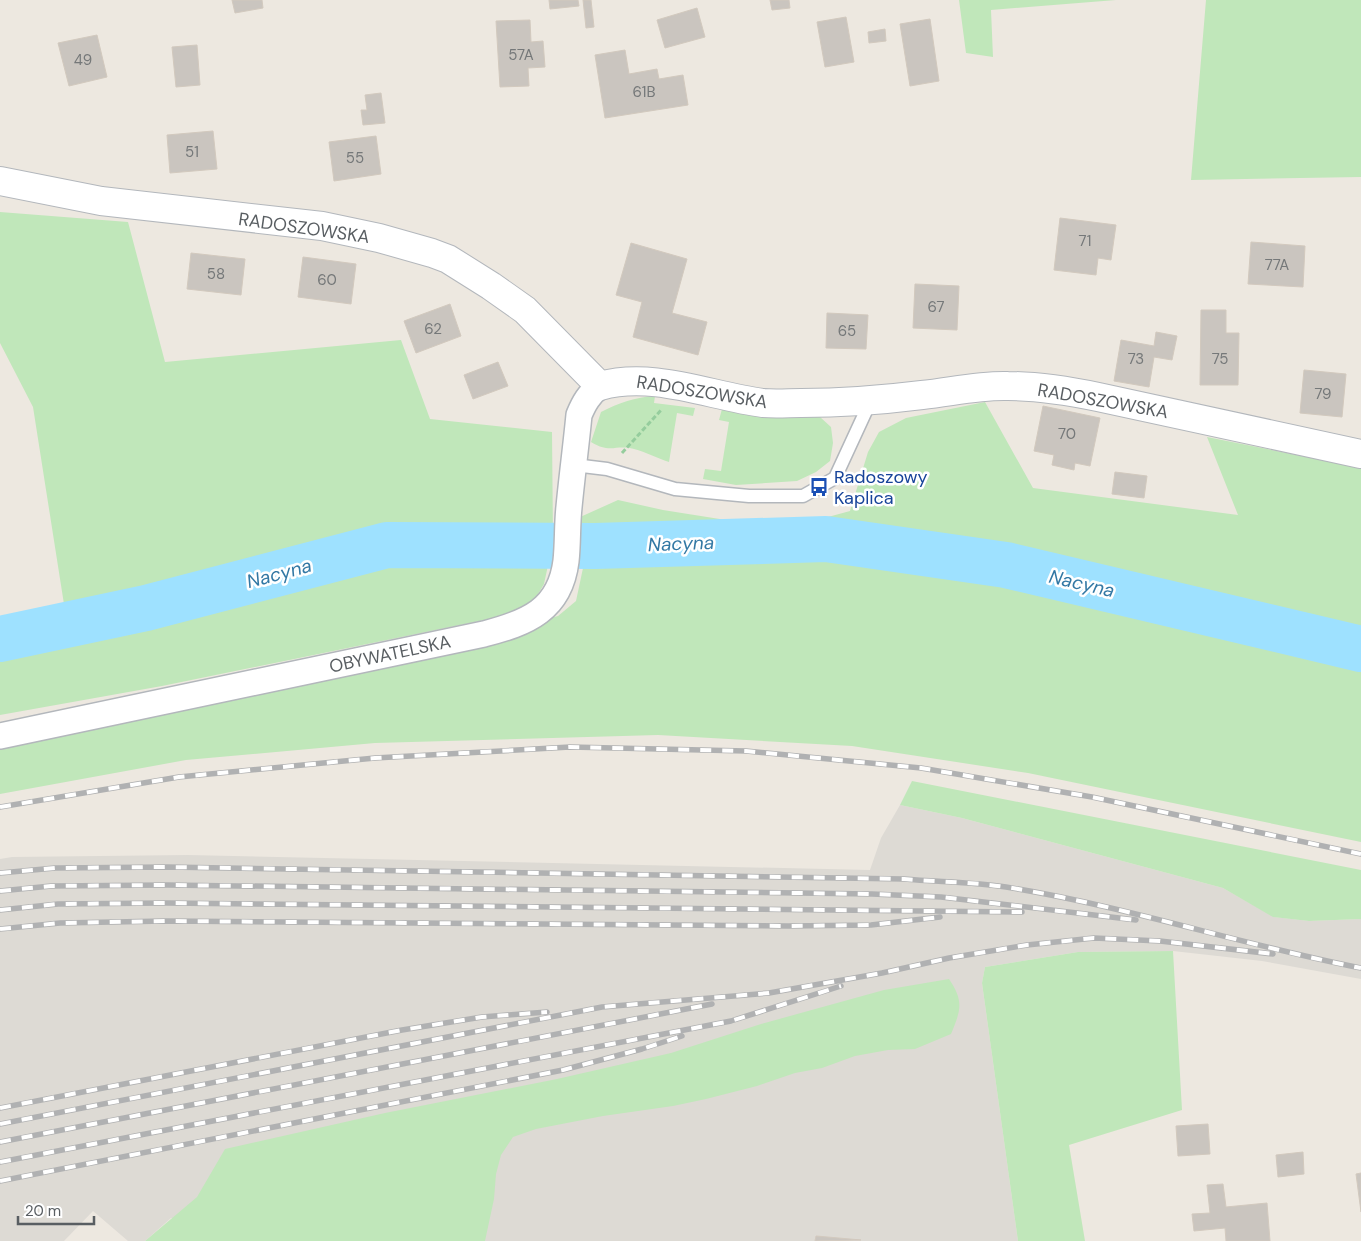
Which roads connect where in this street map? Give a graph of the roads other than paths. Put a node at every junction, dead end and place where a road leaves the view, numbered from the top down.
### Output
1 (0, 181) edge
2 (600, 386) junction
3 (871, 400) junction
4 (1361, 454) edge
5 (574, 465) junction
6 (0, 736) edge

1 - 2 street, RADOSZOWSKA
2 - 3 street, RADOSZOWSKA
2 - 5 street, OBYWATELSKA
3 - 4 street, RADOSZOWSKA
3 - 5 lane
5 - 6 street, OBYWATELSKA

